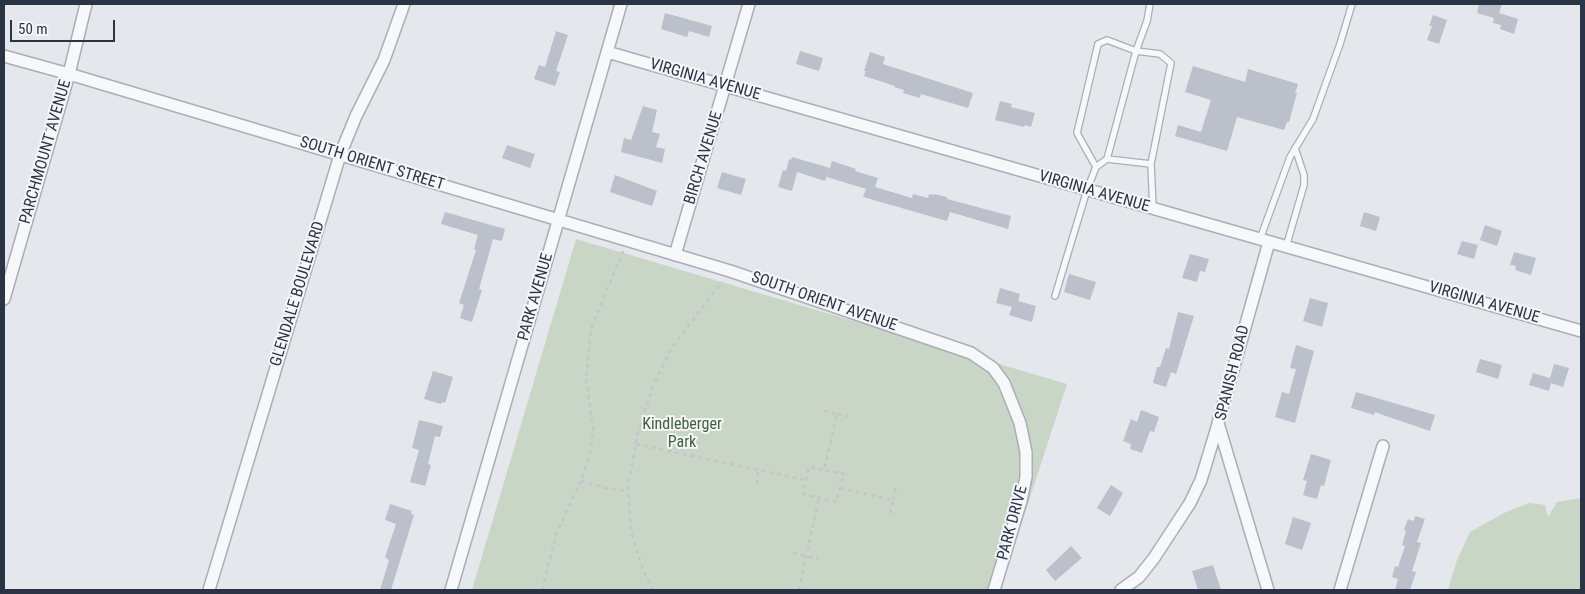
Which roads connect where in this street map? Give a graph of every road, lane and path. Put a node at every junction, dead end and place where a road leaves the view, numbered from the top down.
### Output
1 (86, 4) edge
2 (404, 4) edge
3 (622, 4) edge
4 (750, 4) edge
5 (1150, 4) edge
6 (1352, 4) edge
7 (1136, 51) junction
8 (607, 52) junction
9 (4, 56) edge
10 (69, 74) junction
11 (726, 86) junction
12 (1295, 148) junction
13 (340, 155) junction
14 (1107, 159) junction
15 (1151, 164) junction
16 (1096, 167) junction
17 (1087, 190) junction
18 (1153, 209) junction
19 (558, 220) junction
20 (628, 241) junction
21 (1265, 241) junction
22 (1286, 247) junction
23 (675, 255) junction
24 (730, 271) junction
25 (1055, 296) dead end
26 (4, 299) edge
27 (1581, 331) edge
28 (971, 353) joint
29 (824, 411) dead end
30 (837, 414) junction
31 (848, 416) dead end
32 (1218, 423) junction
33 (636, 444) junction
34 (1383, 446) dead end
35 (758, 470) junction
36 (824, 470) junction
37 (806, 480) junction
38 (580, 481) junction
39 (757, 484) dead end
40 (896, 487) dead end
41 (840, 488) junction
42 (629, 491) junction
43 (819, 498) junction
44 (893, 500) junction
45 (890, 514) dead end
46 (793, 553) dead end
47 (806, 556) junction
48 (818, 559) dead end
49 (209, 590) edge
50 (451, 590) edge
51 (542, 590) edge
52 (653, 590) edge
53 (799, 590) edge
54 (994, 590) edge
55 (1121, 590) edge
56 (1268, 590) edge
57 (1340, 590) edge

1 - 10 street, PARCHMOUNT AVENUE
2 - 13 street, GLENDALE BOULEVARD
3 - 8 street, PARK AVENUE
4 - 11 street, BIRCH AVENUE
5 - 7 lane
6 - 12 lane
7 - 14 lane
7 - 15 lane
7 - 16 lane
8 - 11 street, VIRGINIA AVENUE
8 - 19 street, PARK AVENUE
9 - 10 street, SOUTH ORIENT STREET
10 - 13 street, SOUTH ORIENT STREET
10 - 26 street, PARCHMOUNT AVENUE
11 - 17 street, VIRGINIA AVENUE
11 - 23 street, BIRCH AVENUE
12 - 21 lane
12 - 22 lane
13 - 19 street, SOUTH ORIENT STREET
13 - 49 street, GLENDALE BOULEVARD
14 - 15 lane
14 - 16 lane
15 - 18 lane
16 - 17 lane
17 - 18 street, VIRGINIA AVENUE
17 - 25 lane
18 - 21 street, VIRGINIA AVENUE
19 - 20 street, SOUTH ORIENT STREET
19 - 50 street, PARK AVENUE
20 - 23 street, SOUTH ORIENT STREET
20 - 38 path
21 - 22 street, VIRGINIA AVENUE
21 - 32 street, SPANISH ROAD
22 - 27 street, VIRGINIA AVENUE
23 - 24 street, SOUTH ORIENT AVENUE
24 - 28 street, SOUTH ORIENT AVENUE
24 - 33 path
28 - 54 street, PARK DRIVE
29 - 30 path
30 - 31 path
30 - 36 path
32 - 55 street
32 - 56 street, SPANISH ROAD
33 - 35 path
33 - 42 path
34 - 57 street
35 - 37 path
35 - 39 path
36 - 37 path
36 - 41 path
37 - 43 path
38 - 42 path
38 - 51 path
40 - 44 path
41 - 43 path
41 - 44 path
42 - 52 path
43 - 47 path
44 - 45 path
46 - 47 path
47 - 48 path
47 - 53 path

